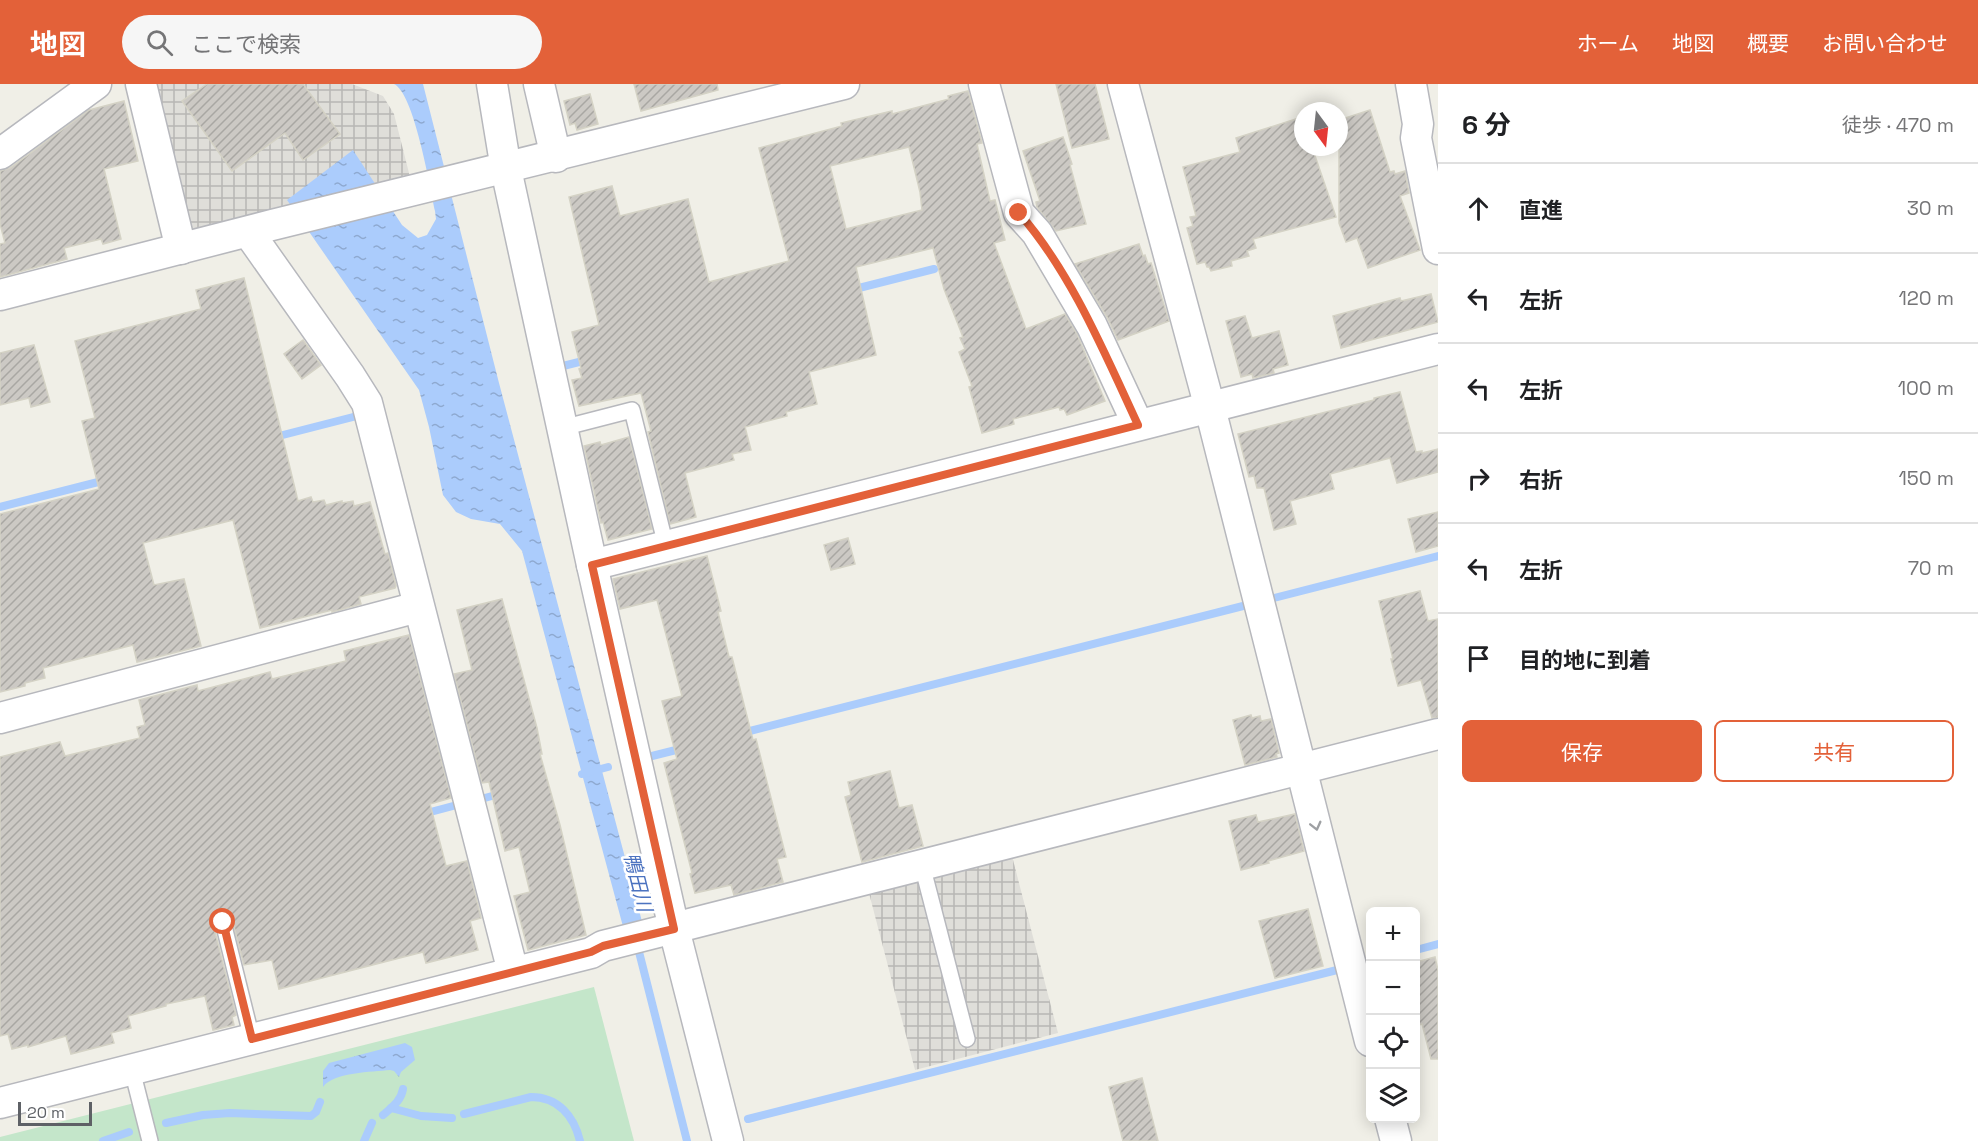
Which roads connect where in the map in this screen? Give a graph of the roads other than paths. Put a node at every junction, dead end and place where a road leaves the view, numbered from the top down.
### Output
1 (96, 84) edge
2 (141, 84) edge
3 (492, 84) edge
4 (539, 84) edge
5 (844, 84) edge
6 (984, 84) edge
7 (1123, 84) edge
8 (1411, 84) edge
9 (0, 154) edge
10 (556, 157) junction
11 (506, 169) junction
12 (260, 229) junction
13 (181, 249) junction
14 (1438, 249) edge
15 (0, 295) edge
16 (1438, 349) edge
17 (1210, 408) junction
18 (1138, 425) junction
19 (562, 428) junction
20 (666, 546) junction
21 (592, 565) junction
22 (418, 607) junction
23 (0, 718) edge
24 (1438, 734) edge
25 (1302, 769) junction
26 (922, 865) junction
27 (223, 922) dead end
28 (665, 931) junction
29 (513, 972) junction
30 (1366, 1021) edge
31 (252, 1039) junction
32 (967, 1039) dead end
33 (132, 1070) junction
34 (0, 1104) edge
35 (1391, 1123) edge
36 (150, 1141) edge
37 (728, 1141) edge
38 (1396, 1141) edge

1 - 9 street
2 - 13 street
3 - 11 street
4 - 10 street
5 - 10 street
6 - 18 street
7 - 17 street
8 - 14 street
10 - 11 street
11 - 12 street
11 - 19 street
12 - 13 street
12 - 22 street
13 - 15 street
16 - 17 street
17 - 18 street
17 - 25 street
18 - 20 street
19 - 20 lane
19 - 21 street
20 - 21 street
21 - 28 street
22 - 23 street
22 - 29 street
24 - 25 street
25 - 26 street
25 -> 30 street
26 - 28 street
26 - 32 lane
27 - 31 lane
28 - 29 street
28 - 37 street
29 - 31 street
31 - 33 street
33 - 34 street
33 - 36 lane
35 - 38 street

